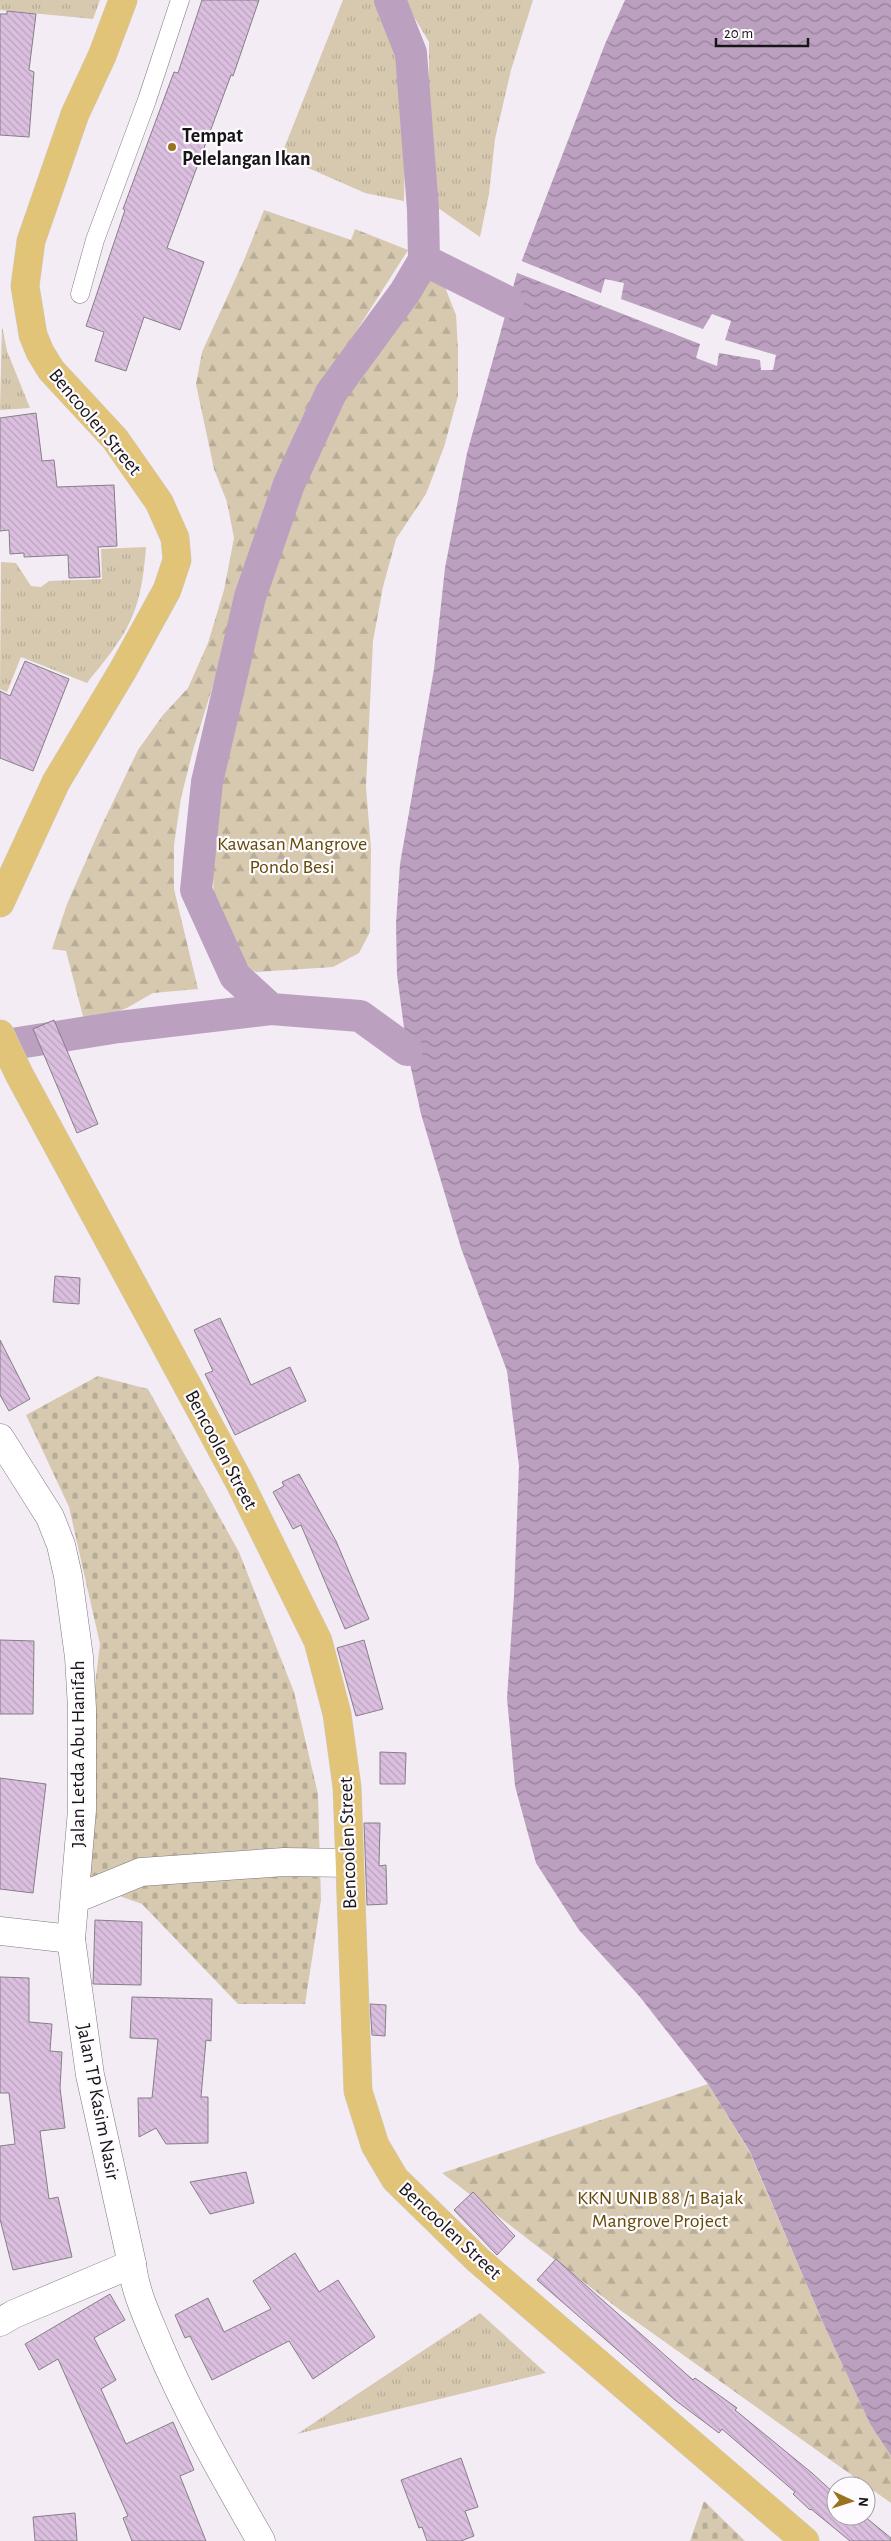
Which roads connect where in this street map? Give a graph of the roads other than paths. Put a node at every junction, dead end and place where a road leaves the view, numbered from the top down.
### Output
1 (123, 0) edge
2 (180, 0) edge
3 (80, 294) dead end
4 (0, 903) edge
5 (0, 1034) edge
6 (0, 1438) edge
7 (349, 1863) junction
8 (75, 1900) junction
9 (0, 1931) edge
10 (71, 1939) junction
11 (133, 2276) junction
12 (0, 2322) edge
13 (794, 2538) edge
14 (261, 2541) edge

1 - 4 main road, Bencoolen Street
2 - 3 lane
5 - 7 main road, Bencoolen Street
6 - 8 street, Jalan Letda Abu Hanifah
7 - 8 street
7 - 13 main road, Bencoolen Street
8 - 10 street, Jalan Letda Abu Hanifah
9 - 10 street
10 - 11 street, Jalan TP Kasim Nasir
11 - 12 street
11 - 14 street

